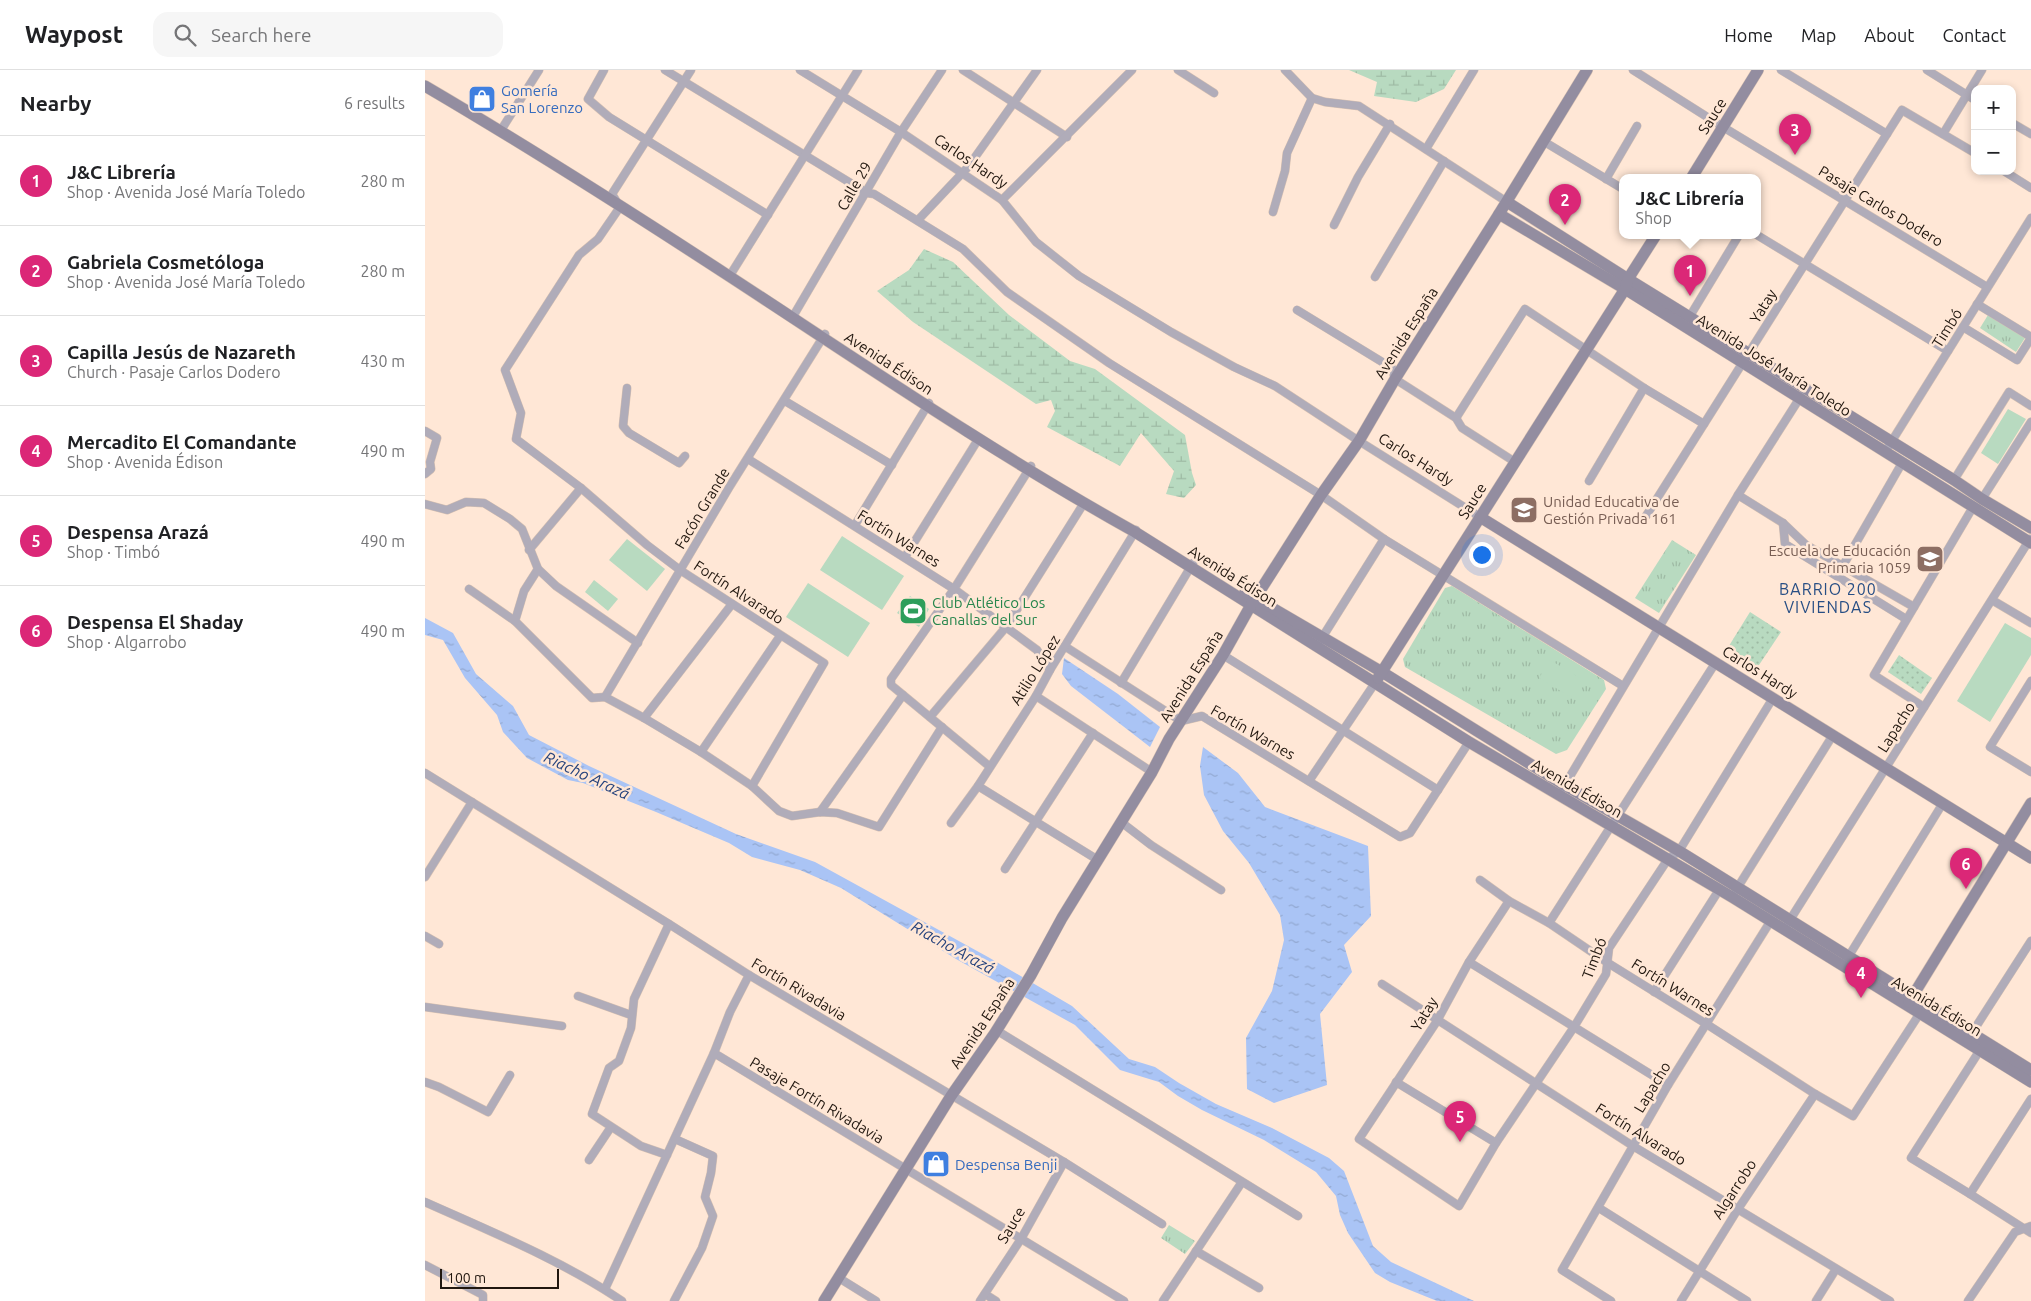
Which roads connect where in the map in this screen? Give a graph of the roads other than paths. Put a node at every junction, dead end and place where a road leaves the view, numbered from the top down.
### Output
1 (539, 70) edge
2 (604, 70) edge
3 (665, 70) edge
4 (691, 70) edge
5 (800, 70) edge
6 (858, 70) edge
7 (942, 70) edge
8 (963, 70) edge
9 (1037, 70) edge
10 (1132, 70) edge
11 (1178, 70) edge
12 (1285, 70) edge
13 (1473, 70) edge
14 (1587, 70) edge
15 (1633, 70) edge
16 (1758, 70) edge
17 (1781, 70) edge
18 (1927, 70) edge
19 (1982, 70) edge
20 (425, 81) edge
21 (684, 82) junction
22 (425, 86) edge
23 (1214, 93) dead end
24 (1967, 95) junction
25 (842, 97) junction
26 (1312, 98) junction
27 (1971, 98) edge
28 (1013, 102) junction
29 (1390, 124) junction
30 (2016, 125) edge
31 (1637, 126) dead end
32 (503, 127) junction
33 (1723, 127) junction
34 (901, 132) junction
35 (1887, 134) junction
36 (1943, 134) junction
37 (2031, 134) edge
38 (1067, 137) junction
39 (648, 139) junction
40 (1543, 141) junction
41 (1425, 148) junction
42 (1971, 151) edge
43 (805, 156) junction
44 (1444, 161) junction
45 (962, 173) junction
46 (1694, 174) edge
47 (2010, 175) edge
48 (1605, 178) junction
49 (1619, 187) edge
50 (2031, 188) edge
51 (867, 193) junction
52 (612, 194) junction
53 (1002, 200) junction
54 (1846, 200) junction
55 (1507, 202) junction
56 (620, 207) junction
57 (1273, 212) dead end
58 (1499, 214) junction
59 (768, 215) junction
60 (2031, 218) edge
61 (918, 220) junction
62 (1334, 225) dead end
63 (1761, 236) edge
64 (1654, 239) edge
65 (1737, 239) edge
66 (1806, 264) junction
67 (731, 274) junction
68 (1375, 277) dead end
69 (1627, 284) junction
70 (1987, 287) junction
71 (1977, 304) junction
72 (1297, 310) dead end
73 (794, 316) junction
74 (1689, 316) junction
75 (1963, 327) junction
76 (823, 336) junction
77 (2031, 337) edge
78 (1586, 350) junction
79 (1948, 351) junction
80 (1749, 353) junction
81 (1743, 364) junction
82 (1395, 379) junction
83 (627, 388) dead end
84 (1644, 388) junction
85 (1806, 388) junction
86 (1799, 399) junction
87 (785, 401) junction
88 (929, 404) junction
89 (2031, 406) edge
90 (1456, 418) junction
91 (2031, 422) edge
92 (1704, 424) junction
93 (425, 431) edge
94 (979, 438) junction
95 (1359, 441) junction
96 (1892, 442) junction
97 (1885, 452) junction
98 (685, 456) dead end
99 (748, 459) junction
100 (1515, 462) junction
101 (1902, 462) junction
102 (892, 465) junction
103 (1031, 467) junction
104 (425, 474) edge
105 (1954, 480) junction
106 (1589, 481) dead end
107 (581, 488) junction
108 (1321, 495) junction
109 (1738, 495) junction
110 (1083, 503) junction
111 (1978, 503) junction
112 (425, 504) edge
113 (1646, 516) dead end
114 (1481, 517) junction
115 (1783, 523) junction
116 (855, 525) junction
117 (2031, 528) edge
118 (1136, 530) junction
119 (1384, 539) junction
120 (2030, 541) edge
121 (529, 550) junction
122 (905, 556) junction
123 (1192, 566) junction
124 (1843, 567) junction
125 (538, 569) junction
126 (680, 570) junction
127 (1443, 576) junction
128 (1837, 576) junction
129 (469, 589) dead end
130 (954, 589) junction
131 (1992, 600) junction
132 (1253, 601) junction
133 (732, 604) junction
134 (1914, 607) junction
135 (1906, 619) junction
136 (515, 621) junction
137 (2031, 623) edge
138 (1006, 627) junction
139 (1659, 627) junction
140 (780, 636) junction
141 (1320, 641) junction
142 (638, 642) junction
143 (1066, 647) junction
144 (1223, 655) junction
145 (1716, 662) junction
146 (1050, 670) junction
147 (1382, 672) junction
148 (2031, 681) edge
149 (1121, 683) junction
150 (1375, 683) junction
151 (1623, 686) junction
152 (903, 695) junction
153 (1036, 696) junction
154 (605, 697) junction
155 (1773, 698) junction
156 (1924, 707) junction
157 (930, 717) junction
158 (644, 718) junction
159 (1181, 721) junction
160 (942, 727) junction
161 (1341, 731) junction
162 (1093, 733) junction
163 (1833, 735) junction
164 (1469, 742) junction
165 (701, 752) junction
166 (989, 766) junction
167 (1886, 768) junction
168 (1152, 772) junction
169 (2031, 772) edge
170 (425, 773) edge
171 (1309, 781) junction
172 (752, 786) junction
173 (978, 786) junction
174 (1438, 790) junction
175 (1561, 790) junction
176 (472, 802) junction
177 (2031, 802) edge
178 (1943, 803) junction
179 (820, 812) junction
180 (1614, 820) junction
181 (1036, 822) junction
182 (1121, 822) junction
183 (951, 823) dead end
184 (2007, 843) junction
185 (1679, 851) junction
186 (2031, 858) edge
187 (1667, 859) junction
188 (1098, 860) junction
189 (1005, 870) dead end
190 (425, 877) edge
191 (1480, 880) dead end
192 (1221, 890) dead end
193 (1719, 890) junction
194 (1735, 892) junction
195 (1509, 901) junction
196 (1791, 919) junction
197 (1770, 922) junction
198 (1549, 923) junction
199 (669, 924) junction
200 (1784, 930) junction
201 (425, 936) edge
202 (2031, 941) edge
203 (439, 944) dead end
204 (1849, 955) junction
205 (1469, 962) junction
206 (1608, 964) junction
207 (1842, 966) junction
208 (749, 975) junction
209 (1382, 984) dead end
210 (1654, 992) junction
211 (579, 996) dead end
212 (1910, 1001) junction
213 (425, 1007) edge
214 (1920, 1013) junction
215 (631, 1014) junction
216 (1437, 1021) junction
217 (1707, 1025) junction
218 (562, 1026) dead end
219 (1575, 1027) junction
220 (996, 1030) junction
221 (1970, 1037) junction
222 (1980, 1050) junction
223 (714, 1053) junction
224 (509, 1075) dead end
225 (2031, 1078) edge
226 (425, 1082) edge
227 (1396, 1082) junction
228 (1535, 1083) junction
229 (1668, 1085) junction
230 (1815, 1094) junction
231 (951, 1096) junction
232 (2031, 1099) edge
233 (611, 1127) junction
234 (675, 1139) junction
235 (1496, 1143) junction
236 (1633, 1146) junction
237 (667, 1155) junction
238 (589, 1160) dead end
239 (1064, 1162) junction
240 (906, 1169) junction
241 (1242, 1182) junction
242 (1971, 1194) junction
243 (425, 1202) edge
244 (1459, 1206) joint
245 (1599, 1208) junction
246 (1738, 1209) junction
247 (1298, 1216) dead end
248 (1162, 1224) dead end
249 (2029, 1230) edge
250 (1021, 1239) junction
251 (1197, 1251) junction
252 (425, 1265) edge
253 (1835, 1269) junction
254 (1700, 1271) junction
255 (839, 1278) junction
256 (1259, 1288) dead end
257 (605, 1289) junction
258 (983, 1298) edge
259 (1121, 1300) edge
260 (483, 1301) edge
261 (622, 1301) edge
262 (674, 1301) edge
263 (824, 1301) edge
264 (876, 1301) edge
265 (996, 1301) edge
266 (1163, 1301) edge
267 (1611, 1301) edge
268 (1681, 1301) edge
269 (1747, 1301) edge
270 (1816, 1301) edge
271 (1890, 1301) edge
272 (1968, 1301) edge

1 - 32 street
2 - 39 street
3 - 21 street
4 - 21 street
5 - 25 street, Carlos Hardy
6 - 25 street
7 - 34 street, Calle 29
8 - 28 street
9 - 28 street
10 - 38 street
11 - 23 street
12 - 26 street
13 - 41 street
14 - 40 main road, Avenida España
15 - 33 street, Pasaje Carlos Dodero
16 - 33 main road, Sauce
17 - 35 street
18 - 24 street
19 - 24 street
20 - 32 main road, Avenida Édison
21 - 39 street
21 - 43 street
22 - 56 main road, Avenida Édison
24 - 27 street
24 - 36 street
25 - 34 street, Carlos Hardy
25 - 43 street
26 - 29 street
26 - 57 street
28 - 38 street
28 - 45 street
29 - 41 street
29 - 62 street
30 - 37 street
31 - 48 street
32 - 52 main road, Avenida Édison
33 - 46 main road, Sauce
33 - 54 street, Pasaje Carlos Dodero
34 - 45 street, Carlos Hardy
34 - 51 street, Calle 29
35 - 36 street, Yatay
35 - 54 street, Yatay
36 - 42 street
38 - 53 street
39 - 52 street
39 - 59 street
40 - 48 street
40 - 55 main road, Avenida España
41 - 44 street
43 - 51 street
43 - 59 street
44 - 55 street
44 - 68 street
45 - 53 street, Carlos Hardy
45 - 61 street
47 - 50 street
48 - 49 street
51 - 61 street
51 - 73 street, Calle 29
52 - 56 street
52 - 67 main road, Avenida Édison
53 - 95 street, Carlos Hardy
54 - 66 street, Yatay
54 - 70 street, Pasaje Carlos Dodero
55 - 58 main road, Avenida España
55 - 69 main road, Avenida José María Toledo
56 - 67 main road, Avenida Édison
56 - 107 street, Fortín Alvarado
58 - 69 main road, Avenida José María Toledo
58 - 82 main road, Avenida España
59 - 67 street
60 - 70 street, Timbó
61 - 108 street
63 - 66 street
64 - 69 main road, Sauce
65 - 74 street
66 - 79 street
66 - 80 street, Yatay
67 - 73 main road, Avenida Édison
69 - 74 main road, Avenida José María Toledo
69 - 78 main road, Sauce
69 - 81 main road, Avenida José María Toledo
70 - 71 street, Timbó
71 - 75 street, Timbó
71 - 77 street
72 - 82 street
73 - 76 main road, Avenida Édison
74 - 80 main road, Avenida José María Toledo
75 - 77 street
75 - 79 street, Timbó
76 - 87 street, Facón Grande
76 - 88 main road, Avenida Édison
78 - 84 street
78 - 90 street
78 - 100 main road, Sauce
79 - 96 street, Timbó
80 - 81 street, Yatay
80 - 85 main road, Avenida José María Toledo
81 - 86 main road, Avenida José María Toledo
81 - 92 street, Yatay
82 - 90 street
82 - 95 main road, Avenida España
83 - 98 street
84 - 92 street
84 - 106 street
85 - 86 street
85 - 96 main road, Avenida José María Toledo
86 - 97 main road, Avenida José María Toledo
86 - 109 street
87 - 99 street, Facón Grande
87 - 102 street
88 - 94 main road, Avenida Édison
88 - 102 street
88 - 103 main road, Avenida Édison
89 - 105 street
90 - 100 street
91 - 111 street
92 - 113 street, Yatay
93 - 104 street
94 - 103 main road, Avenida Édison
94 - 122 street
95 - 108 main road, Avenida España
95 - 114 street, Carlos Hardy
96 - 97 street, Timbó
96 - 105 main road, Avenida José María Toledo
97 - 101 main road, Avenida José María Toledo
99 - 116 street, Fortín Warnes
99 - 126 street, Facón Grande
100 - 114 main road, Sauce
101 - 111 main road, Avenida José María Toledo
101 - 124 street
102 - 116 street
103 - 110 main road, Avenida Édison
103 - 118 main road, Avenida Édison
103 - 130 street
105 - 111 main road, Avenida José María Toledo
107 - 121 street
107 - 126 street, Fortín Alvarado
108 - 119 street
108 - 132 main road, Avenida España
109 - 115 street
109 - 139 street
110 - 118 main road, Avenida Édison
110 - 138 street
111 - 117 main road, Avenida José María Toledo
111 - 120 main road, Avenida José María Toledo
111 - 134 street
112 - 121 street
114 - 127 main road, Sauce
114 - 139 main road, Carlos Hardy
115 - 124 street
115 - 128 street
116 - 122 street, Fortín Warnes
118 - 123 main road, Avenida Édison
118 - 143 street, Atilio López
119 - 127 street
119 - 141 street
120 - 131 street, Lapacho
121 - 125 street
122 - 130 street, Fortín Warnes
123 - 132 main road, Avenida Édison
123 - 149 street
124 - 128 street
124 - 134 street
125 - 136 street
125 - 142 street
126 - 133 street, Fortín Alvarado
126 - 142 street, Facón Grande
127 - 147 main road, Sauce
127 - 151 street
128 - 135 street
129 - 136 street
130 - 138 street, Fortín Warnes
130 - 152 street
131 - 137 street
131 - 156 street, Lapacho
132 - 141 main road, Avenida Édison
132 - 144 main road, Avenida España
133 - 140 street, Fortín Alvarado
133 - 158 street
134 - 135 street
135 - 156 street
136 - 154 street
138 - 146 street, Fortín Warnes
138 - 157 street
139 - 145 main road, Carlos Hardy
139 - 151 street
140 - 165 street
140 - 172 street, Fortín Alvarado
141 - 147 main road, Avenida Édison
141 - 150 main road, Avenida Édison
142 - 154 street, Facón Grande
143 - 146 street, Atilio López
143 - 149 street
144 - 159 main road, Avenida España
144 - 161 street
145 - 155 main road, Carlos Hardy
145 - 180 street
146 - 153 street, Atilio López
147 - 150 main road, Sauce
147 - 175 main road, Avenida Édison
148 - 169 street
149 - 159 street
150 - 161 street, Sauce
150 - 164 main road, Avenida Édison
151 - 175 street
152 - 157 street
152 - 179 street
153 - 162 street
153 - 166 street, Atilio López
154 - 158 street
155 - 163 main road, Carlos Hardy
155 - 185 street, Timbó
156 - 167 street, Lapacho
157 - 160 street
158 - 165 street
159 - 168 main road, Avenida España
159 - 171 street, Fortín Warnes
160 - 166 street
160 - 179 street
161 - 171 street, Sauce
161 - 174 street
162 - 168 street
162 - 181 street
163 - 167 main road, Carlos Hardy
163 - 194 street
164 - 174 street
164 - 175 main road, Avenida Édison
165 - 172 street
166 - 173 street, Atilio López
167 - 178 main road, Carlos Hardy
167 - 196 street, Lapacho
168 - 182 main road, Avenida España
170 - 176 street, Fortín Rivadavia
171 - 174 street, Fortín Warnes
172 - 179 street
173 - 181 street
173 - 183 street, Atilio López
175 - 180 main road, Avenida Édison
176 - 190 street
176 - 199 street, Fortín Rivadavia
177 - 184 main road
178 - 184 main road, Carlos Hardy
178 - 204 street
180 - 185 main road, Avenida Édison
180 - 187 main road, Avenida Édison
180 - 198 street
181 - 188 street
181 - 189 street
182 - 188 main road, Avenida España
182 - 192 street
184 - 186 main road, Carlos Hardy
184 - 212 main road
185 - 187 street, Timbó
185 - 194 main road, Avenida Édison
187 - 193 main road, Avenida Édison
187 - 206 street, Timbó
188 - 220 main road, Avenida España
191 - 195 street, Fortín Warnes
193 - 194 main road, Avenida Édison
193 - 210 street
194 - 196 main road, Avenida Édison
194 - 197 main road, Avenida Édison
195 - 198 street, Fortín Warnes
195 - 205 street, Yatay
196 - 200 street, Lapacho
196 - 204 main road, Avenida Édison
197 - 200 main road, Avenida Édison
197 - 217 street, Lapacho
198 - 206 street, Fortín Warnes
199 - 208 street, Fortín Rivadavia
199 - 215 street
200 - 207 main road, Avenida Édison
201 - 203 street
202 - 221 street
204 - 207 street
204 - 212 main road, Avenida Édison
205 - 216 street, Yatay
205 - 219 street
206 - 210 street, Fortín Warnes
206 - 219 street, Timbó
207 - 212 main road, Avenida Édison
208 - 223 street
208 - 231 street, Fortín Rivadavia
209 - 216 street, Fortín Alvarado
210 - 217 street, Fortín Warnes
211 - 215 street
212 - 214 main road, Avenida Édison
212 - 221 main road, Avenida Édison
213 - 218 street
214 - 221 main road, Avenida Édison
214 - 230 street, Fortín Warnes
215 - 233 street
216 - 227 street, Yatay
216 - 228 street, Fortín Alvarado
217 - 229 street, Lapacho
217 - 230 street, Fortín Warnes
219 - 228 street, Timbó
219 - 229 street
220 - 231 main road, Avenida España
220 - 241 street
221 - 222 main road, Avenida Édison
221 - 225 main road, Avenida Édison
222 - 225 main road, Avenida Édison
222 - 242 street
223 - 234 street
223 - 240 street, Pasaje Fortín Rivadavia
224 - 226 street
227 - 235 street
227 - 244 street, Yatay
228 - 235 street, Timbó
228 - 236 street, Fortín Alvarado
229 - 236 street, Lapacho
230 - 246 street, Algarrobo
231 - 239 street, Fortín Rivadavia
231 - 240 main road, Avenida España
232 - 242 street
233 - 237 street
233 - 238 street
234 - 237 street
234 - 262 street
235 - 244 street, Timbó
236 - 245 street, Lapacho
236 - 246 street, Fortín Alvarado
237 - 257 street
239 - 248 street, Fortín Rivadavia
239 - 250 street, Sauce
240 - 250 street, Pasaje Fortín Rivadavia
240 - 255 main road, Avenida España
241 - 247 street
241 - 251 street
242 - 249 street
243 - 257 street
245 - 254 street
245 - 267 street, Lapacho
246 - 253 street, Fortín Alvarado
246 - 254 street, Algarrobo
249 - 272 street
250 - 258 street, Sauce
250 - 259 street, Pasaje Fortín Rivadavia
251 - 256 street
251 - 266 street
252 - 260 street
253 - 270 street
253 - 271 street, Fortín Alvarado
254 - 268 street, Algarrobo
254 - 269 street
255 - 263 main road, Avenida España
255 - 264 street
257 - 261 street
258 - 265 street

